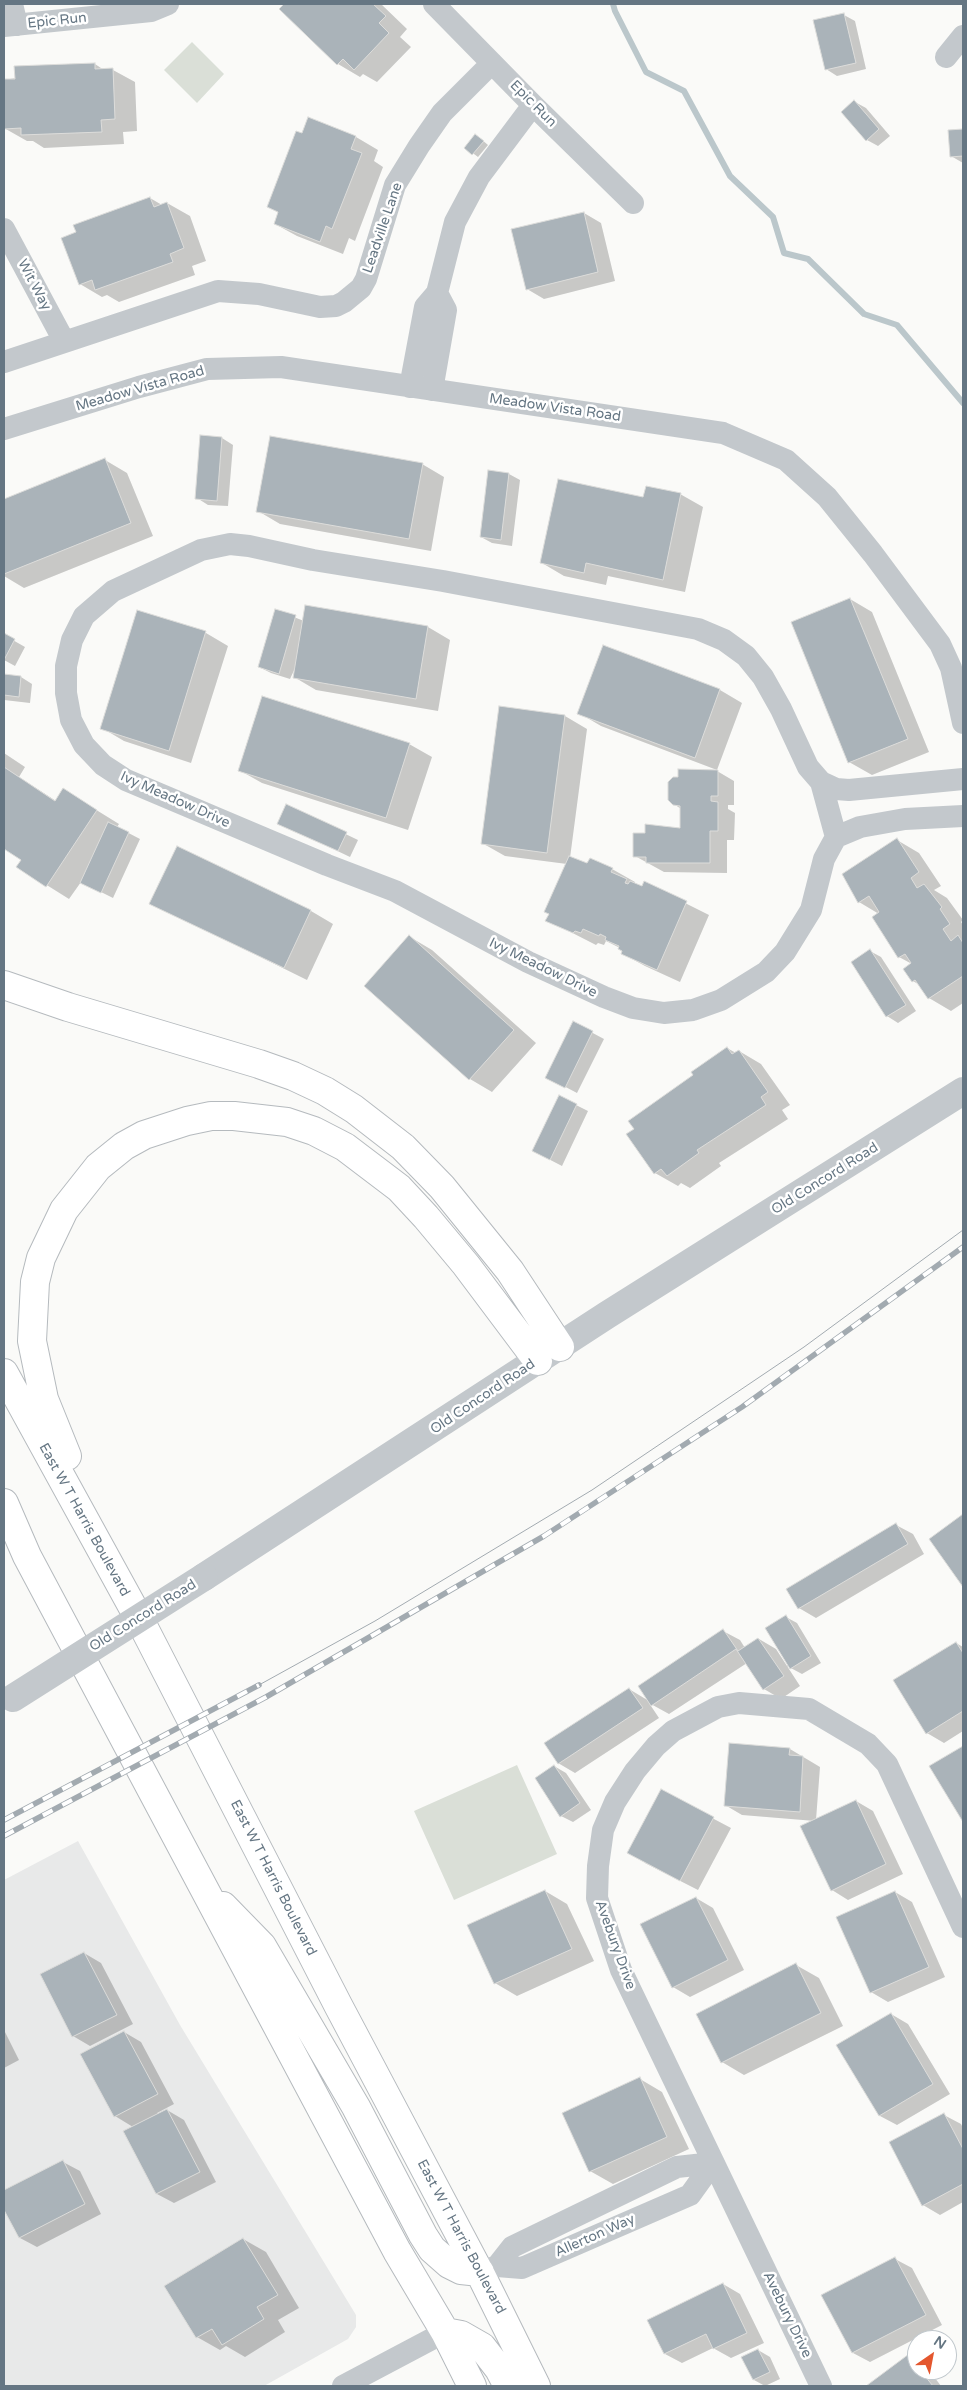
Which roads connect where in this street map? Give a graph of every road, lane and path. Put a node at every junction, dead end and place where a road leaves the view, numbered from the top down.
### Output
1 (168, 4) edge
2 (434, 4) edge
3 (11, 18) edge
4 (963, 36) edge
5 (946, 57) dead end
6 (492, 63) junction
7 (533, 106) junction
8 (634, 203) dead end
9 (4, 229) edge
10 (432, 326) junction
11 (64, 341) junction
12 (4, 362) edge
13 (410, 386) junction
14 (432, 390) junction
15 (4, 429) edge
16 (963, 723) edge
17 (963, 779) edge
18 (821, 782) junction
19 (963, 816) edge
20 (836, 837) junction
21 (4, 985) edge
22 (963, 1091) edge
23 (549, 1354) junction
24 (4, 1373) edge
25 (4, 1504) edge
26 (4, 1526) edge
27 (102, 1553) junction
28 (27, 1556) junction
29 (8, 1701) edge
30 (202, 1883) junction
31 (963, 1927) edge
32 (713, 2163) junction
33 (488, 2269) junction
34 (445, 2332) junction
35 (343, 2386) edge
36 (472, 2386) edge
37 (508, 2386) edge
38 (536, 2386) edge
39 (821, 2386) edge

1 - 3 street, Epic Run
2 - 6 street, Epic Run
4 - 5 street
6 - 7 street, Epic Run
6 - 11 street, Leadville Lane
7 - 8 street, Epic Run
7 - 10 street
9 - 11 street, Wit Way
10 - 13 street
10 - 14 street
11 - 12 street, Leadville Lane
13 - 14 street, Meadow Vista Road
13 - 15 street, Meadow Vista Road
14 - 16 street, Meadow Vista Road
17 - 18 street
18 - 20 street
18 - 20 street, Ivy Meadow Drive
19 - 20 street
21 - 23 main road
22 - 23 street, Old Concord Road
23 - 27 main road
23 - 29 street, Old Concord Road, bridge
24 - 27 main road, East W T Harris Boulevard
25 - 28 main road
26 - 28 main road
27 - 33 main road, East W T Harris Boulevard
28 - 30 main road
30 - 33 main road
30 - 34 main road
31 - 32 street, Avebury Drive
32 - 33 street, Allerton Way
32 - 33 street, Allerton Way
32 - 39 street, Avebury Drive
33 - 38 main road, East W T Harris Boulevard
34 - 35 street
34 - 36 main road
34 - 37 main road

